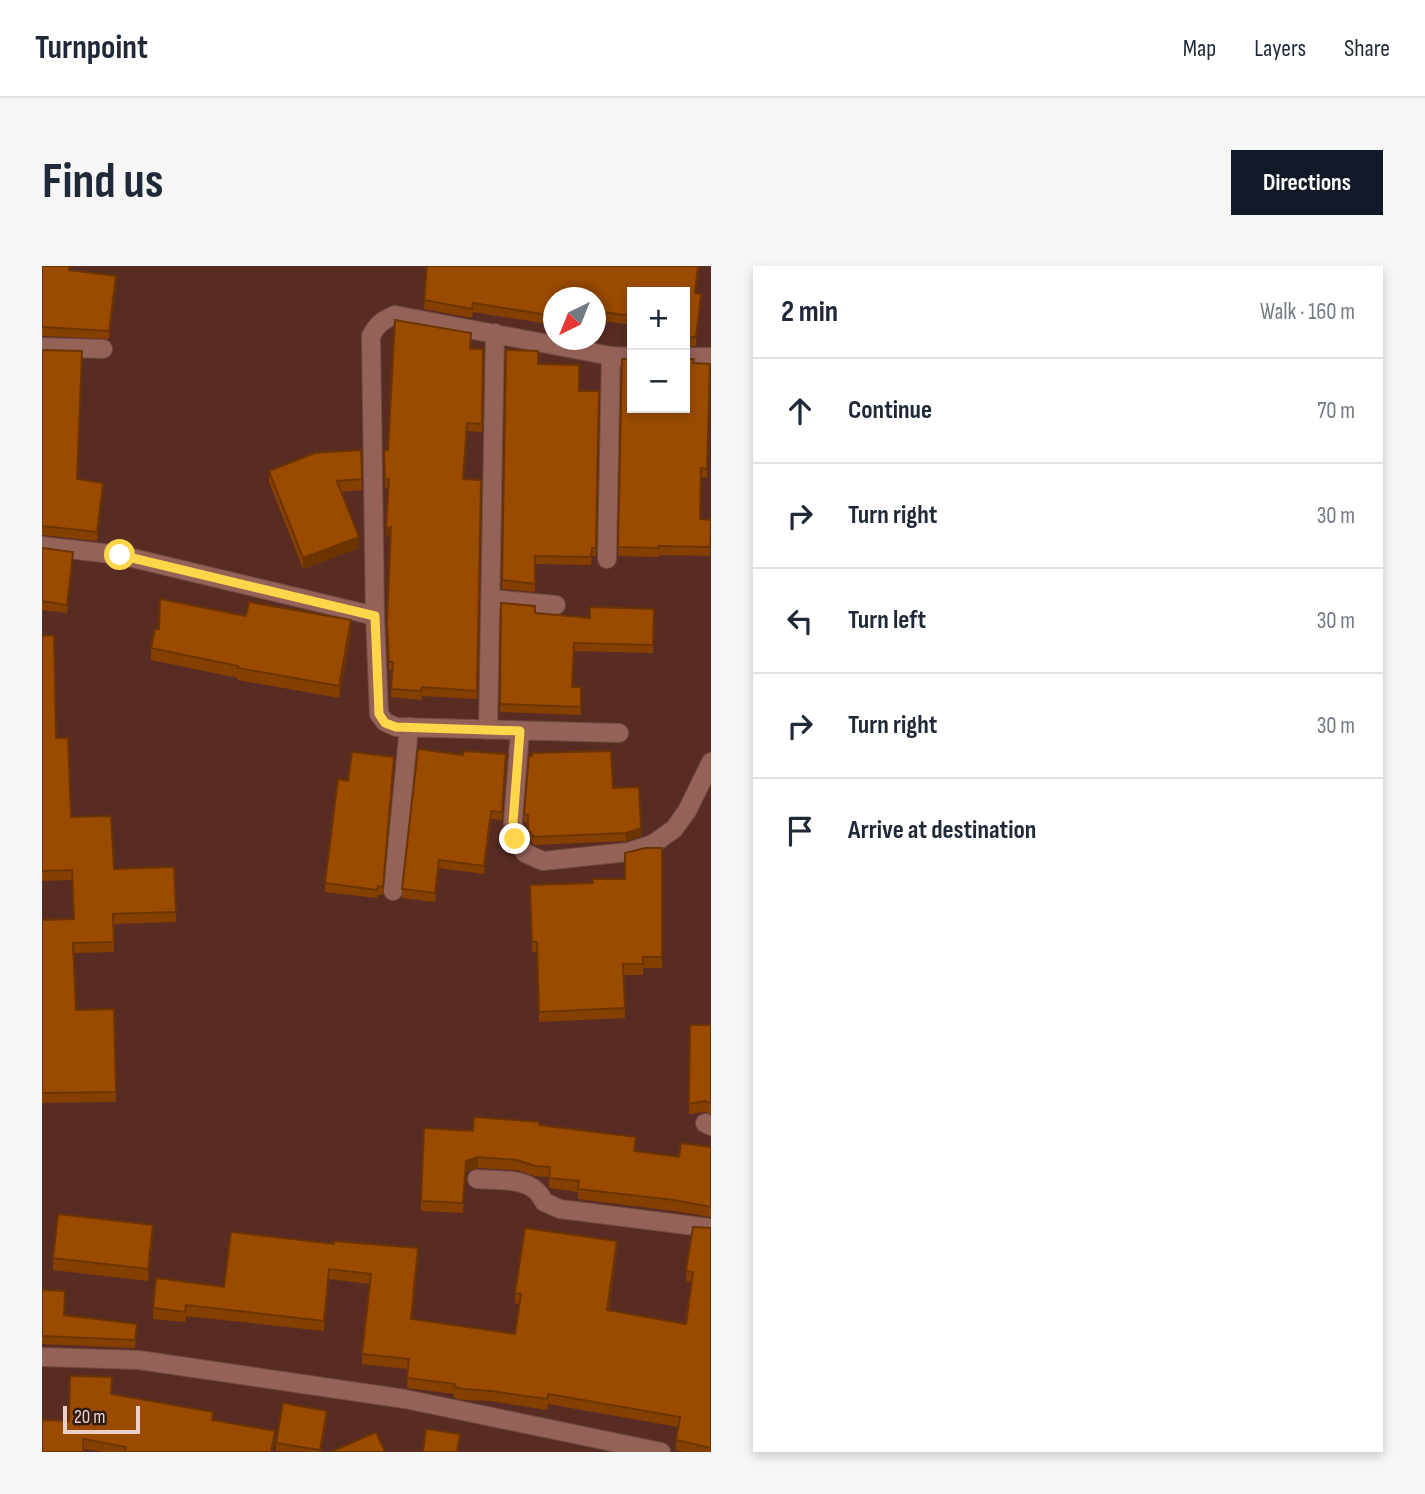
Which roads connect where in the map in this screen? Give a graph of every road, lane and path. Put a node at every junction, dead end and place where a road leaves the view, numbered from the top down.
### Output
1 (495, 333) junction
2 (42, 347) edge
3 (103, 349) dead end
4 (611, 356) junction
5 (627, 356) edge
6 (690, 357) edge
7 (711, 357) edge
8 (42, 546) edge
9 (607, 559) dead end
10 (491, 599) junction
11 (556, 605) dead end
12 (375, 616) junction
13 (409, 727) junction
14 (488, 730) junction
15 (520, 731) junction
16 (619, 733) dead end
17 (711, 762) edge
18 (393, 891) dead end
19 (477, 1180) dead end
20 (711, 1228) edge
21 (42, 1357) edge
22 (661, 1452) edge

1 - 4 street
1 - 10 street
1 - 12 street
2 - 3 street
4 - 5 street
4 - 9 street
6 - 7 street
8 - 12 street
10 - 11 street
10 - 14 street
12 - 13 street
13 - 14 street
13 - 18 street
14 - 15 street
15 - 16 street
15 - 17 street
19 - 20 street
21 - 22 street

